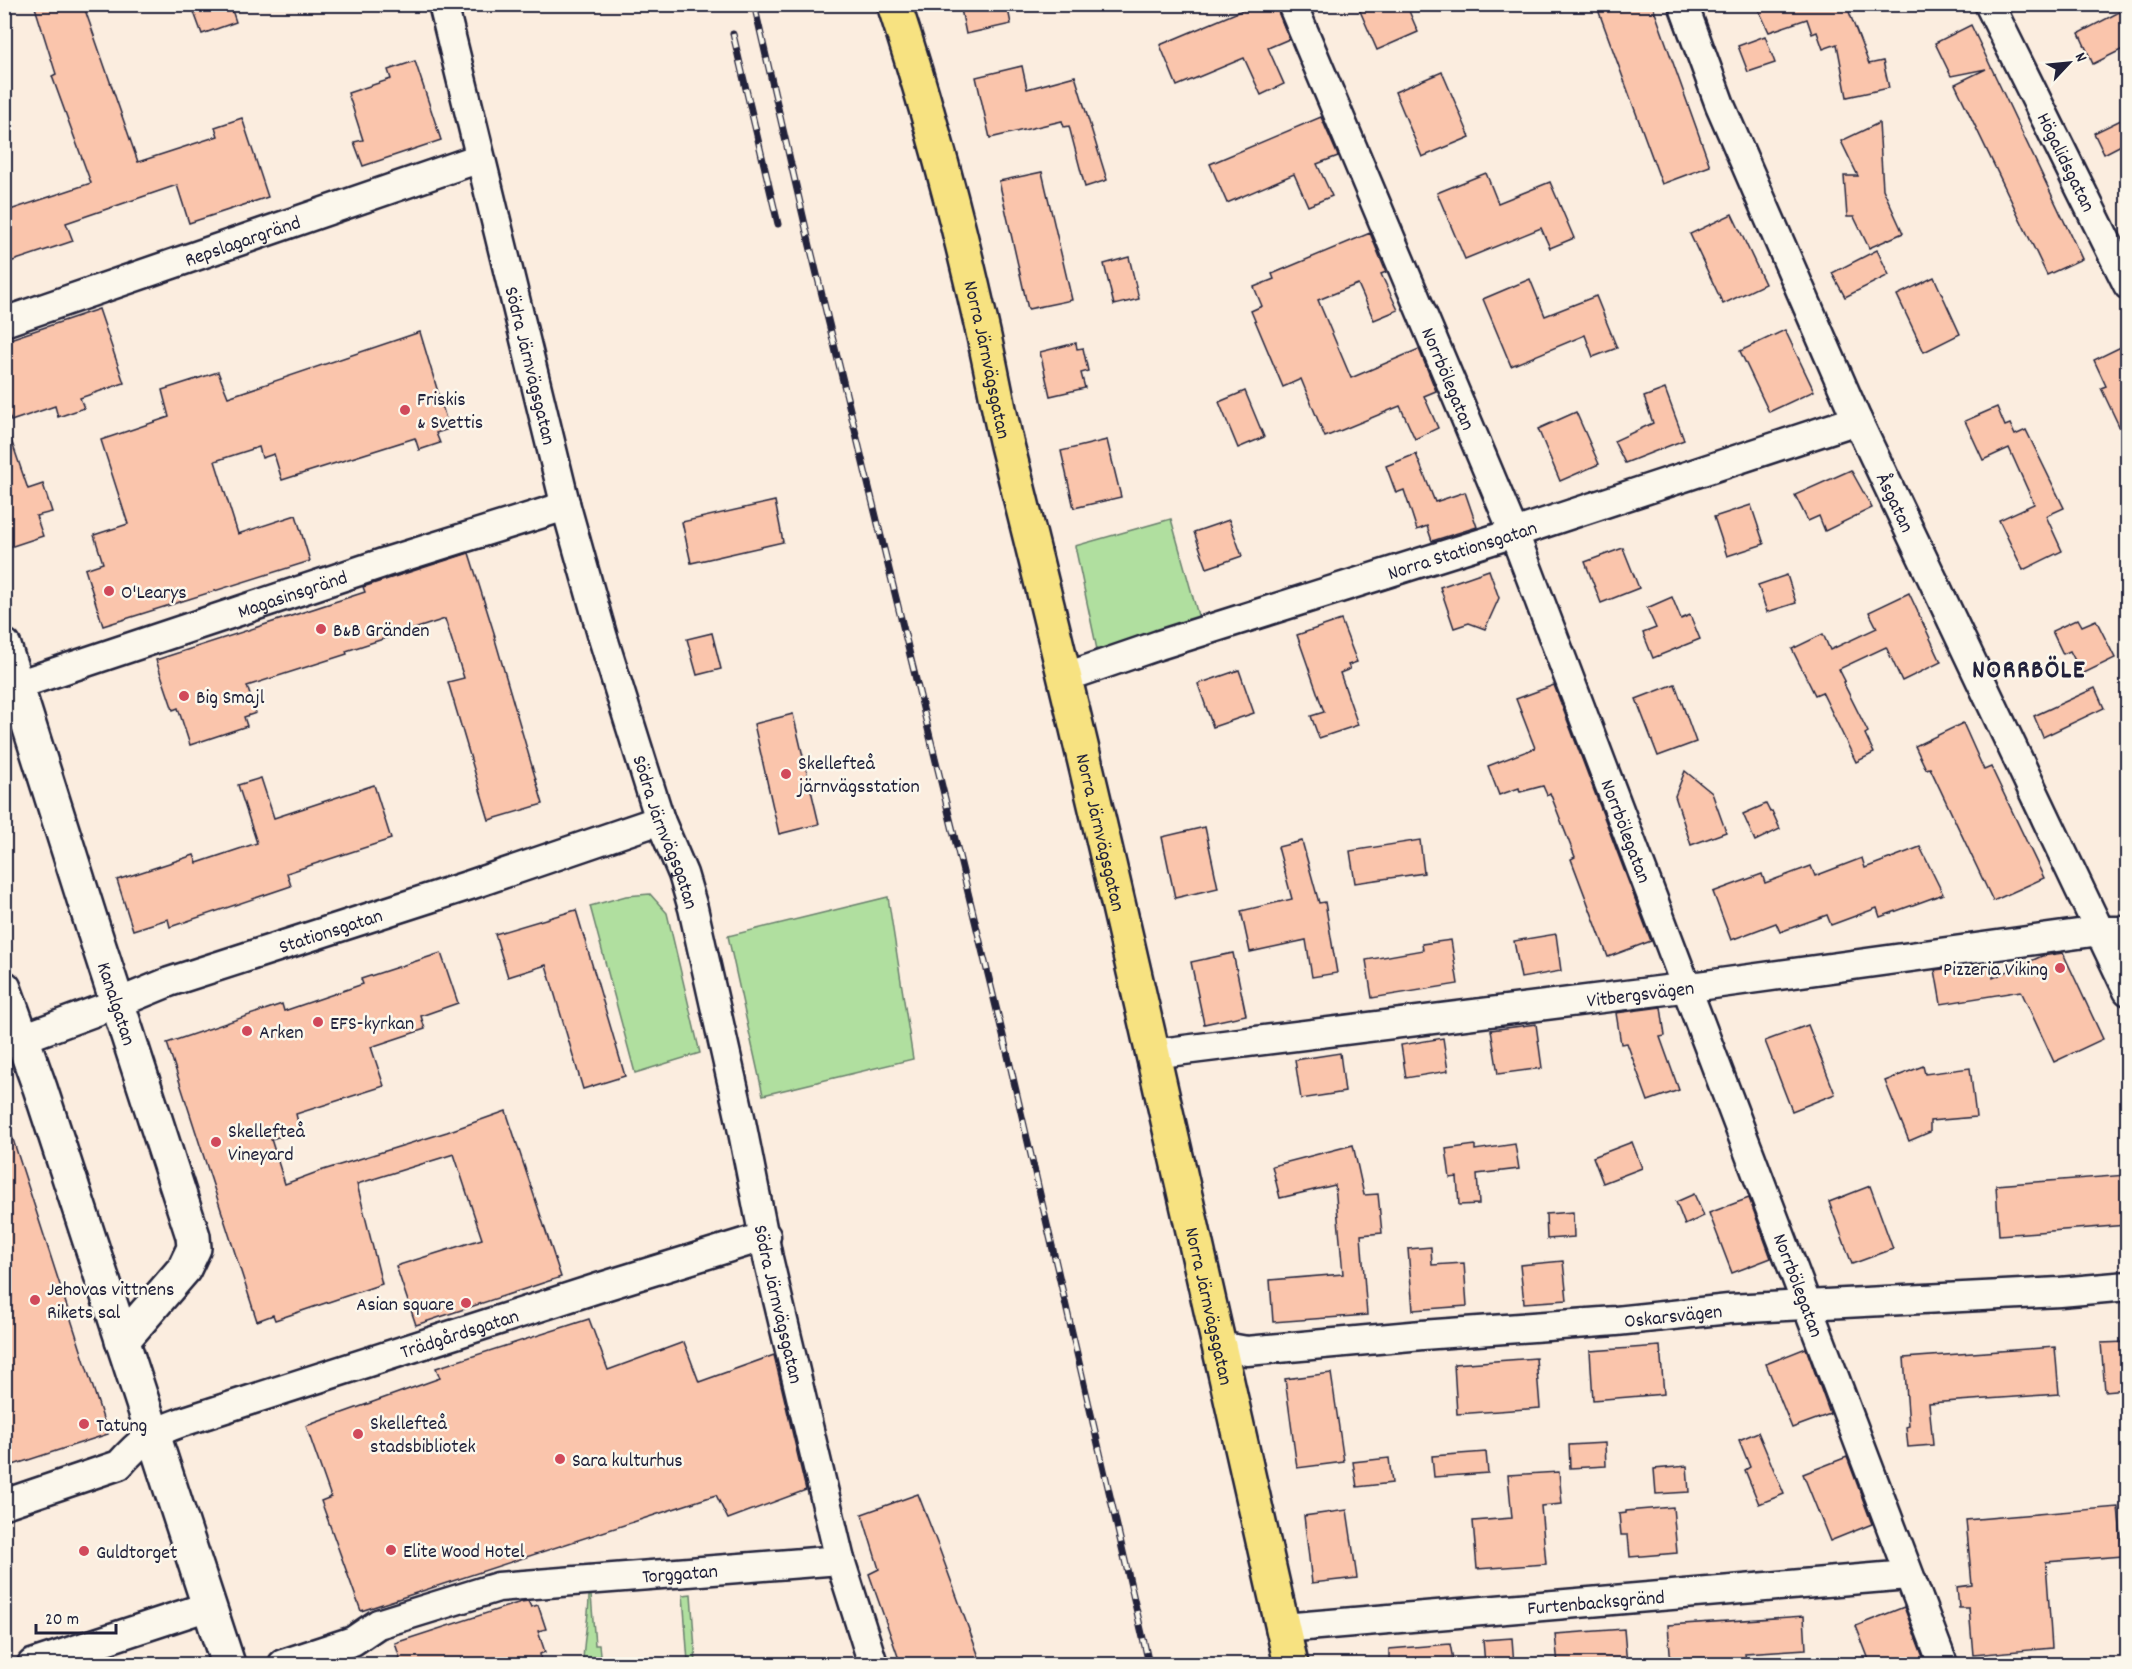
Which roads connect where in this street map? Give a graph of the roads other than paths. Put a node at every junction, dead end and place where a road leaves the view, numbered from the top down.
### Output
1 (443, 4) edge
2 (894, 4) edge
3 (1292, 4) edge
4 (1683, 4) edge
5 (1989, 4) edge
6 (480, 158) junction
7 (2127, 285) edge
8 (4, 322) edge
9 (1857, 420) junction
10 (565, 503) junction
11 (1514, 533) junction
12 (4, 646) edge
13 (1066, 676) junction
14 (17, 685) junction
15 (660, 820) junction
16 (2114, 931) edge
17 (1685, 987) junction
18 (4, 988) edge
19 (2127, 992) edge
20 (118, 1003) junction
21 (14, 1042) edge
22 (1152, 1054) junction
23 (766, 1236) junction
24 (2127, 1286) edge
25 (1806, 1304) junction
26 (122, 1341) junction
27 (1219, 1346) junction
28 (153, 1433) junction
29 (4, 1504) edge
30 (840, 1560) junction
31 (1908, 1575) junction
32 (209, 1606) junction
33 (1283, 1628) junction
34 (32, 1665) edge
35 (228, 1665) edge
36 (283, 1665) edge
37 (873, 1665) edge
38 (1291, 1665) edge
39 (1942, 1665) edge

1 - 6 street, Södra Järnvägsgatan
2 - 13 main road, Norra Järnvägsgatan
3 - 11 street, Norrbölegatan
4 - 9 street, Åsgatan
5 - 7 street, Högalidsgatan
6 - 8 street, Repslagargränd
6 - 10 street, Södra Järnvägsgatan
9 - 11 street, Norra Stationsgatan
9 - 16 street, Åsgatan
10 - 14 street, Magasinsgränd
10 - 15 street, Södra Järnvägsgatan
11 - 13 street, Norra Stationsgatan
11 - 17 street, Norrbölegatan
12 - 14 main road, Kanalgatan
13 - 22 main road, Norra Järnvägsgatan
14 - 20 main road, Kanalgatan
15 - 20 street, Stationsgatan
15 - 23 street, Södra Järnvägsgatan
16 - 17 street, Vitbergsvägen
16 - 19 street, Åsgatan
17 - 22 street, Vitbergsvägen
17 - 25 street, Norrbölegatan
18 - 21 main road
20 - 21 street, Stationsgatan
20 - 26 main road, Kanalgatan
21 - 26 main road
22 - 27 main road, Norra Järnvägsgatan
23 - 28 street, Trädgårdsgatan
23 - 30 street, Södra Järnvägsgatan
24 - 25 street, Oskarsvägen
25 - 27 street, Oskarsvägen
25 - 31 street, Norrbölegatan
26 - 28 main road
27 - 33 main road, Norra Järnvägsgatan
28 - 29 street
28 - 32 main road
30 - 36 street, Torggatan
30 - 37 street, Södra Järnvägsgatan
31 - 33 street, Furtenbacksgränd
31 - 39 street, Norrbölegatan
32 - 34 street
32 - 35 main road
33 - 38 main road, Norra Järnvägsgatan

